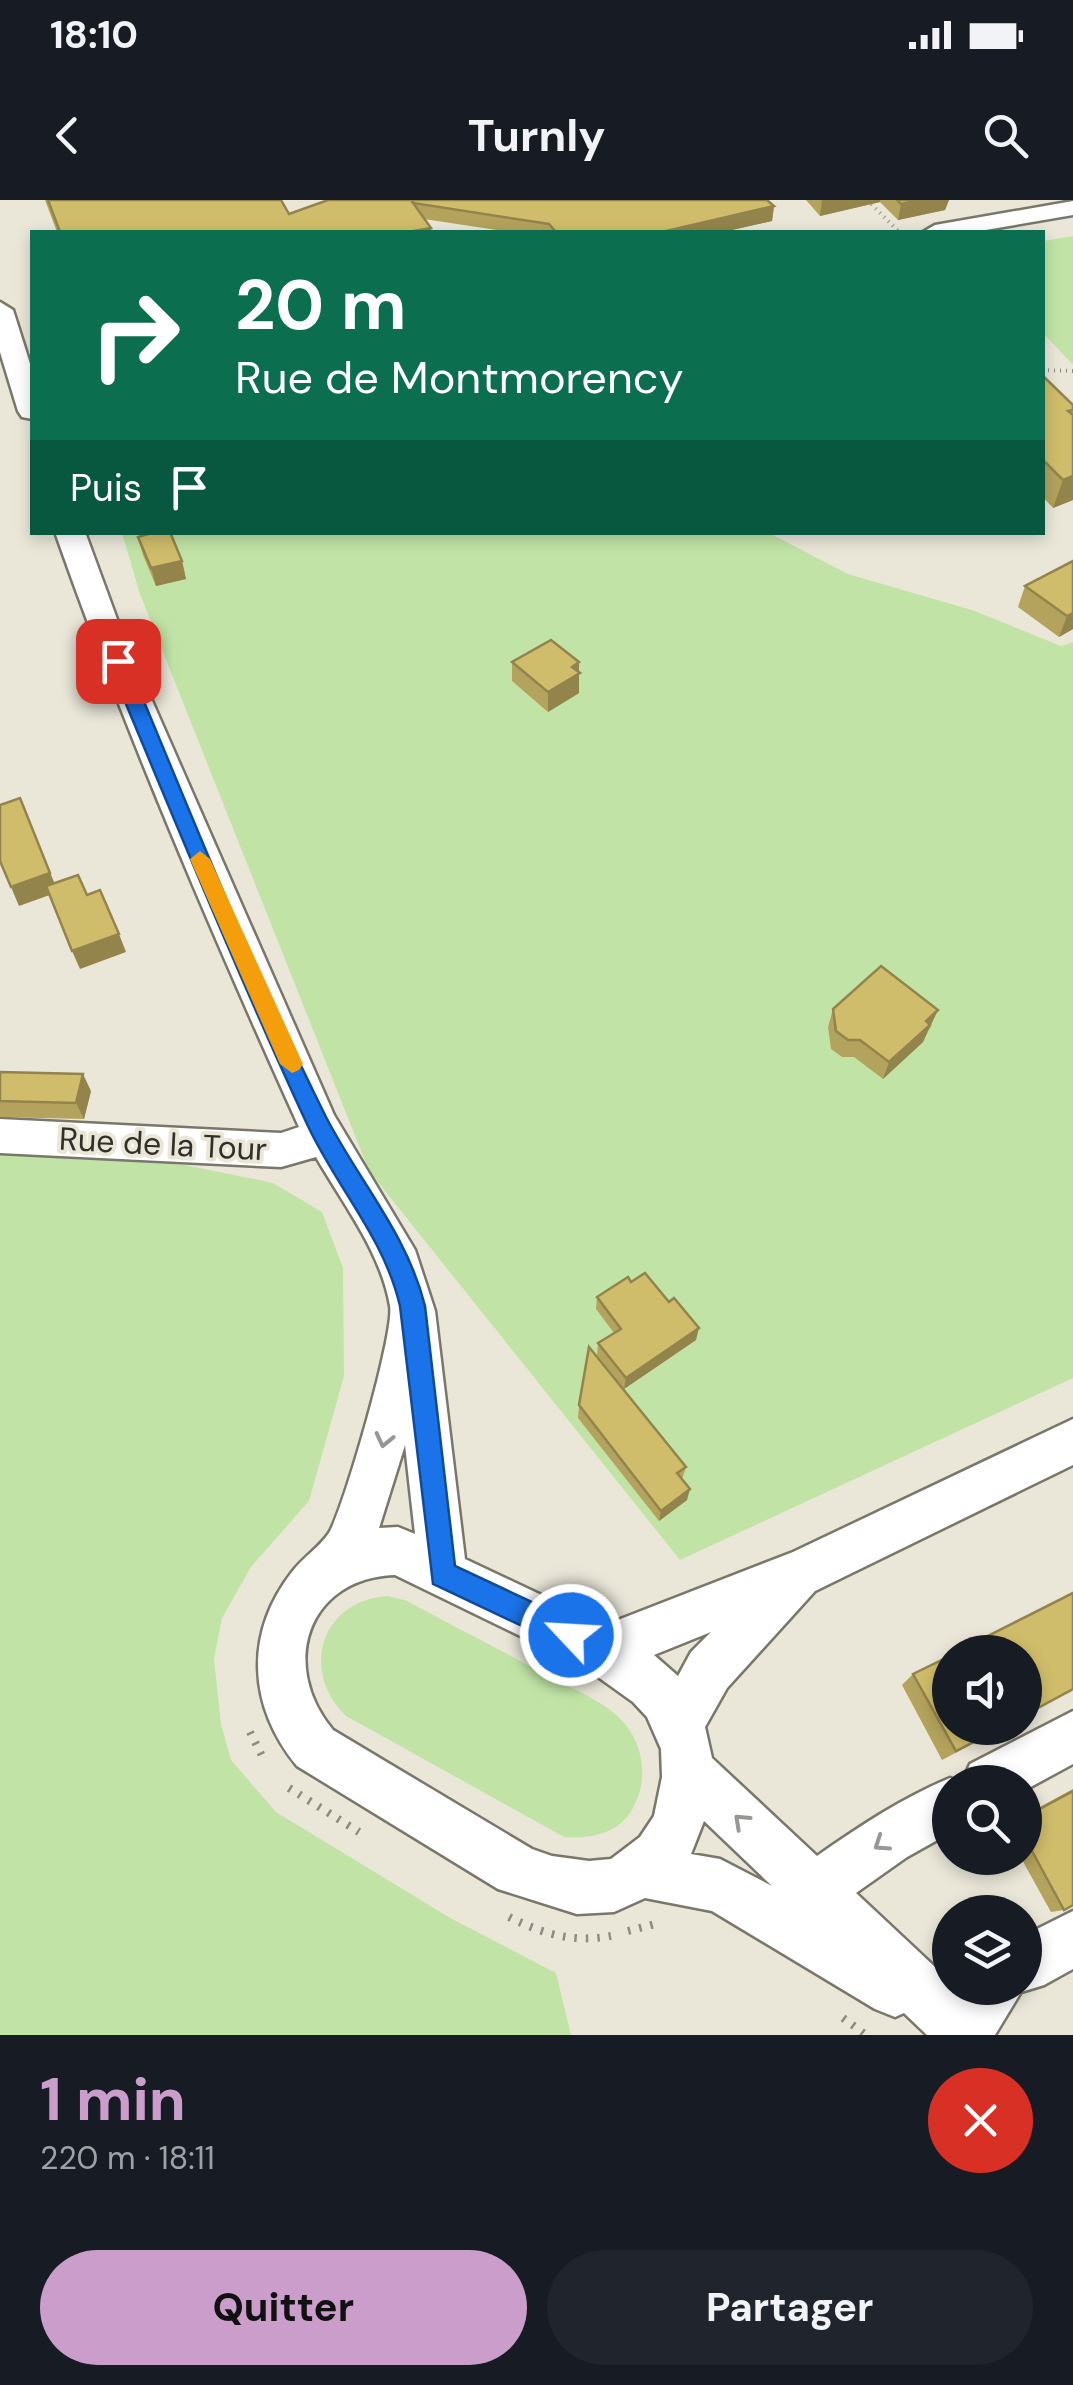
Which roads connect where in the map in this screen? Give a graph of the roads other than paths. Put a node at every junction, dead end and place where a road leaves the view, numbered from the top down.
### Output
1 (1073, 208) edge
2 (946, 230) edge
3 (2, 322) edge
4 (24, 354) edge
5 (30, 397) edge
6 (71, 535) edge
7 (0, 1136) edge
8 (325, 1137) junction
9 (412, 1311) junction
10 (1073, 1441) edge
11 (341, 1562) junction
12 (804, 1571) junction
13 (443, 1574) junction
14 (604, 1650) junction
15 (1073, 1736) edge
16 (684, 1747) junction
17 (1019, 1765) edge
18 (932, 1814) edge
19 (640, 1871) junction
20 (815, 1890) junction
21 (1073, 1938) edge
22 (1042, 1956) edge
23 (975, 2017) edge

1 - 2 street
3 - 4 street
4 - 5 street
6 - 8 street
7 - 8 street, Rue de la Tour
8 - 9 street
9 -> 11 street
9 - 13 street
10 - 12 street
11 - 13 street
11 - 19 street
12 - 14 street
12 - 16 street
13 - 14 street
14 - 16 street
15 - 17 street
16 - 19 street
20 -> 16 street
18 -> 20 street
19 - 23 street
20 - 23 street
21 - 22 street

